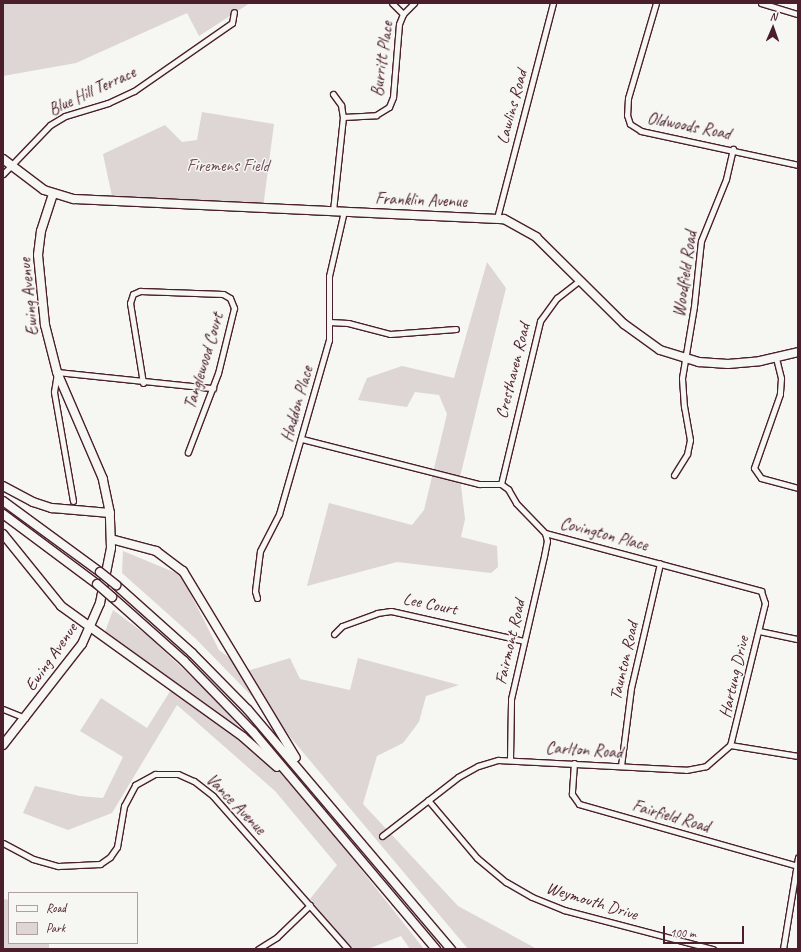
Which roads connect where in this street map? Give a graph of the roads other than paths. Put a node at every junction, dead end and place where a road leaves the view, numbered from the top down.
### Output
1 (392, 3) edge
2 (414, 3) edge
3 (553, 3) edge
4 (656, 3) edge
5 (761, 3) edge
6 (234, 12) dead end
7 (403, 14) junction
8 (798, 14) edge
9 (332, 94) dead end
10 (343, 117) junction
11 (733, 149) junction
12 (3, 159) edge
13 (798, 165) edge
14 (11, 166) junction
15 (3, 174) edge
16 (53, 195) junction
17 (333, 211) junction
18 (344, 211) junction
19 (497, 218) junction
20 (580, 280) junction
21 (329, 322) junction
22 (456, 329) dead end
23 (798, 352) edge
24 (776, 358) junction
25 (684, 359) junction
26 (57, 372) junction
27 (143, 382) junction
28 (213, 388) junction
29 (302, 439) junction
30 (188, 452) dead end
31 (674, 475) dead end
32 (500, 484) junction
33 (3, 486) edge
34 (798, 488) edge
35 (3, 501) edge
36 (73, 501) dead end
37 (110, 513) junction
38 (3, 514) edge
39 (545, 533) junction
40 (3, 534) edge
41 (111, 539) junction
42 (660, 563) junction
43 (257, 598) dead end
44 (91, 628) junction
45 (759, 631) junction
46 (334, 634) dead end
47 (798, 639) edge
48 (524, 641) junction
49 (3, 708) edge
50 (25, 718) junction
51 (3, 745) edge
52 (730, 745) junction
53 (798, 756) edge
54 (510, 760) junction
55 (574, 763) junction
56 (621, 766) junction
57 (309, 779) junction
58 (304, 792) junction
59 (428, 800) junction
60 (382, 836) dead end
61 (3, 843) edge
62 (798, 857) edge
63 (797, 866) edge
64 (310, 905) junction
65 (258, 949) edge
66 (348, 949) edge
67 (436, 949) edge
68 (451, 949) edge
69 (713, 949) edge
70 (783, 949) edge

1 - 7 street
2 - 7 street, Burritt Place
3 - 19 street, Lawlins Road
4 - 11 street, Oldwoods Road
5 - 8 street
6 - 14 street, Blue Hill Terrace
7 - 10 street, Burritt Place
9 - 10 street
10 - 17 street
11 - 13 street, Oldwoods Road
11 - 25 street, Woodfield Road
12 - 14 main road, Franklin Avenue
14 - 15 street, Blue Hill Terrace
14 - 16 main road, Franklin Avenue
16 - 17 main road, Franklin Avenue
16 - 26 main road, Ewing Avenue
17 - 18 main road, Franklin Avenue
18 - 19 main road, Franklin Avenue
18 - 21 street, Haddon Place
19 - 20 main road, Franklin Avenue
20 - 25 main road, Franklin Avenue
20 - 32 street, Cresthaven Road
21 - 22 street
21 - 29 street, Haddon Place
23 - 24 main road, Franklin Avenue
24 - 25 main road, Franklin Avenue
24 - 34 street
25 - 31 street, Woodfield Road
26 - 27 street
26 - 36 street, Ewing Avenue
26 - 37 main road, Ewing Avenue
27 - 28 street
27 - 28 street, Tanglewood Court
28 - 30 street, Tanglewood Court
29 - 32 street
29 - 43 street, Haddon Place
32 - 39 street, Covington Place
33 - 37 main road
35 - 57 main road, bridge
37 - 41 main road, Ewing Avenue
38 - 58 main road, bridge
39 - 42 street, Covington Place
39 - 48 street, Fairmont Road
40 - 44 main road
41 - 44 main road, Ewing Avenue
41 - 57 main road
42 - 45 street, Covington Place
42 - 56 street, Taunton Road
44 - 50 main road, Ewing Avenue
44 - 58 main road
45 - 47 street, Hartung Drive
45 - 52 street, Hartung Drive
46 - 48 street, Lee Court
48 - 54 street, Fairmont Road
49 - 50 street
50 - 51 main road, Ewing Avenue
52 - 53 street
52 - 56 street, Carlton Road
54 - 55 street, Carlton Road
54 - 59 street, Carlton Road
55 - 56 street, Carlton Road
55 - 63 street, Fairfield Road
57 - 68 main road
58 - 67 main road
59 - 60 street, Carlton Road
59 - 69 street, Weymouth Drive
61 - 64 street, Vance Avenue
62 - 63 street
63 - 70 street
64 - 65 street
64 - 66 street, Vance Avenue

